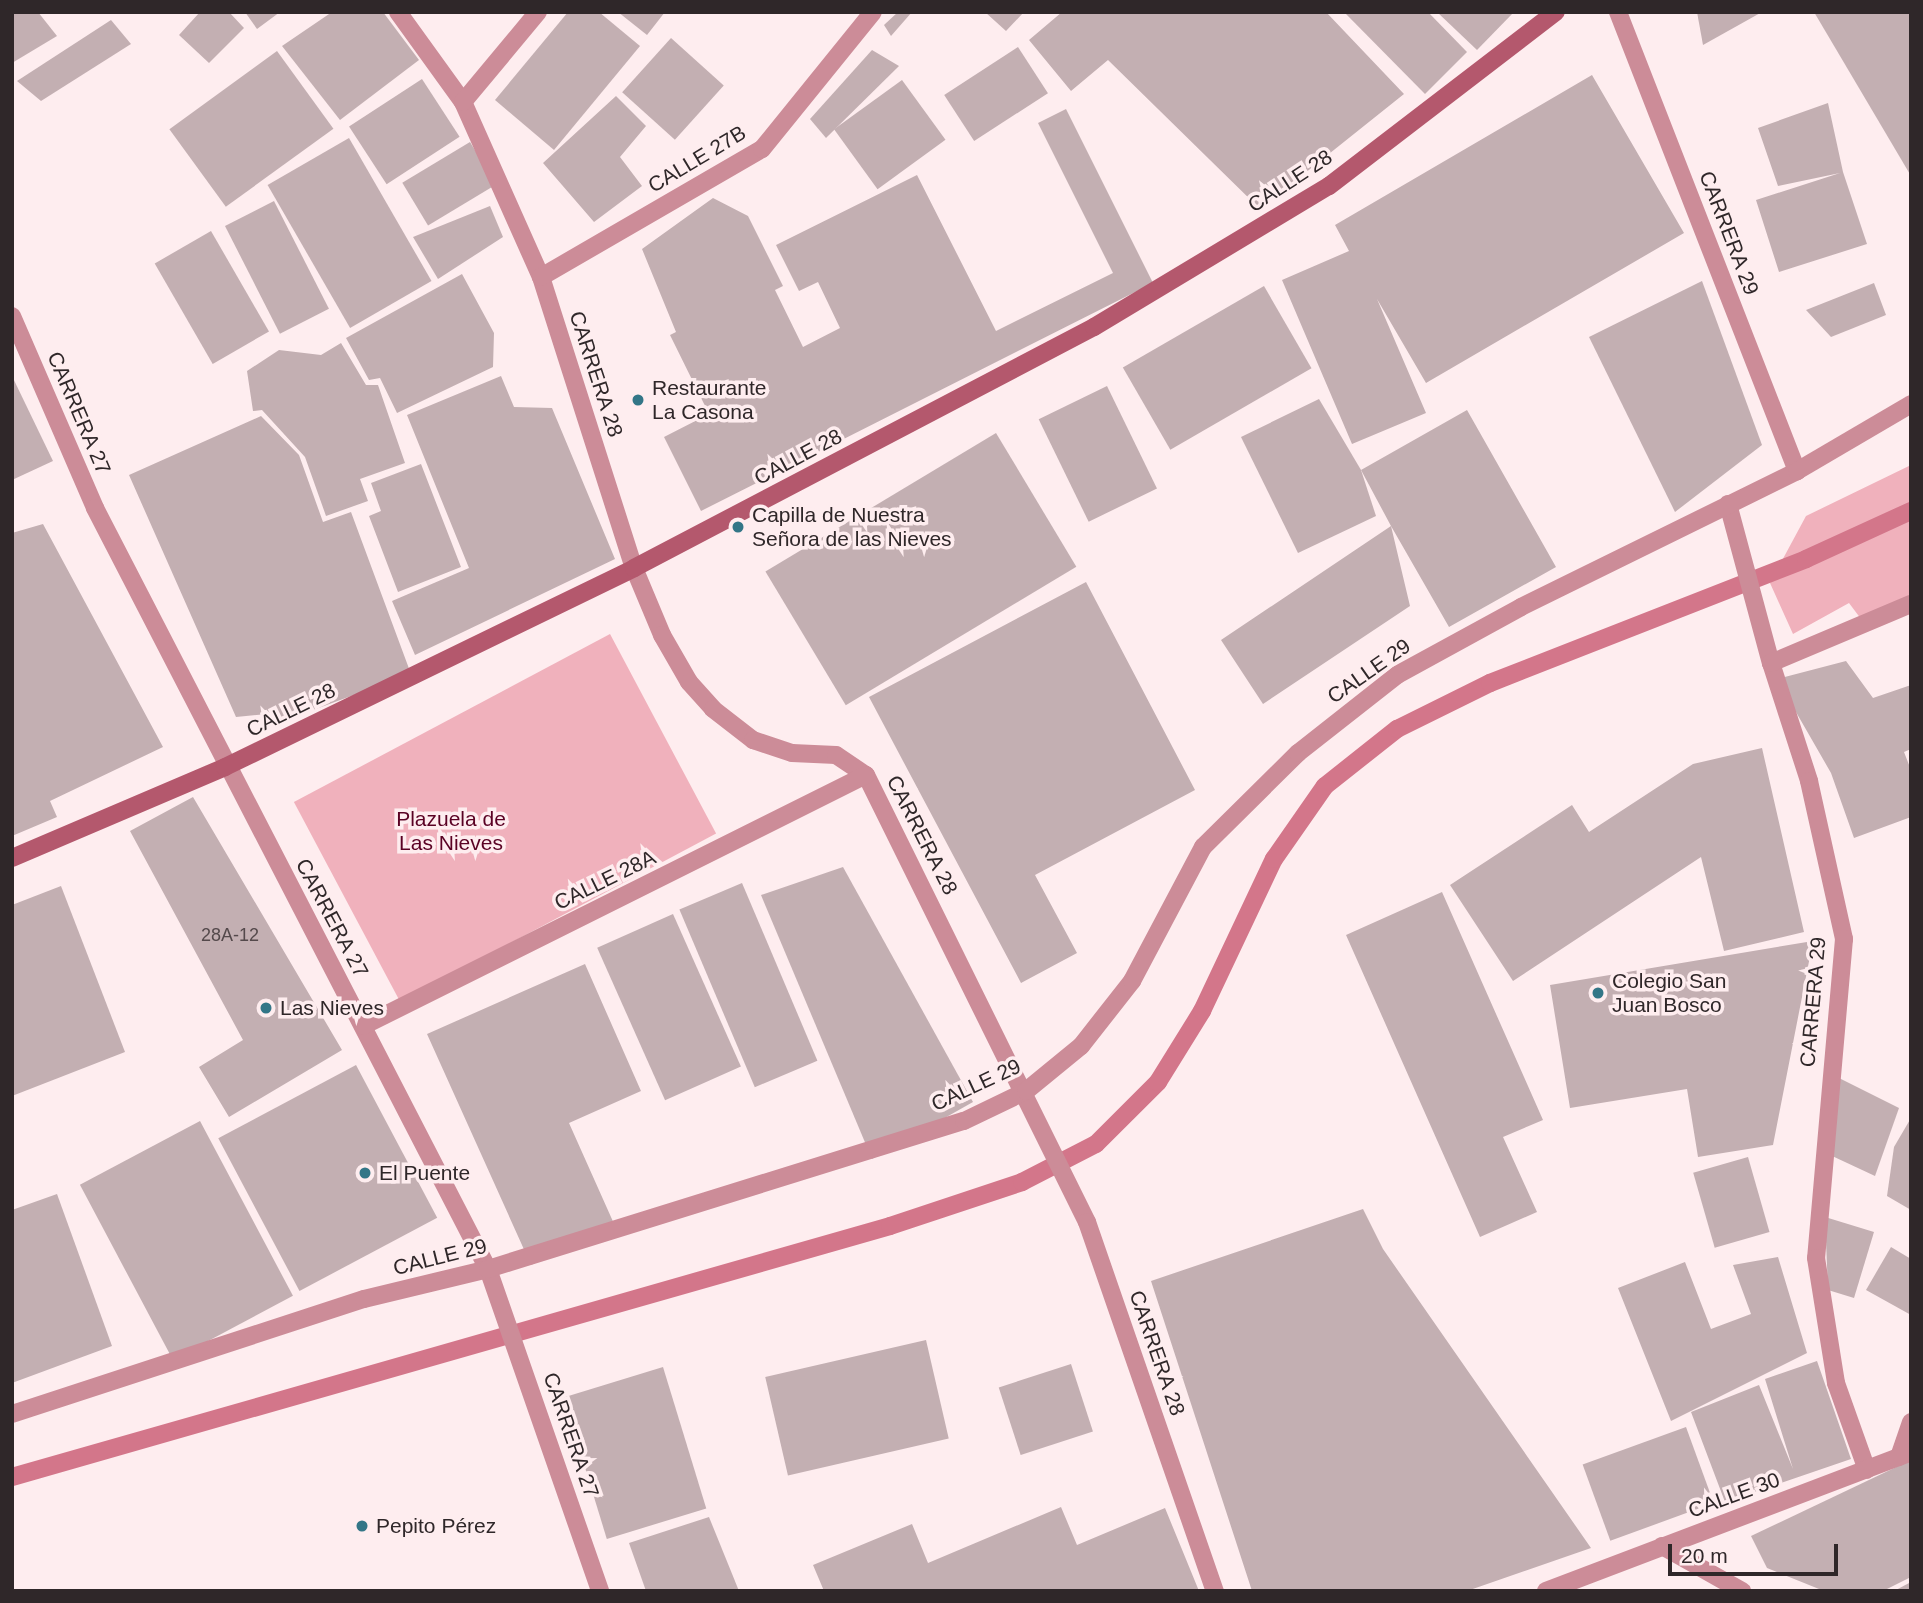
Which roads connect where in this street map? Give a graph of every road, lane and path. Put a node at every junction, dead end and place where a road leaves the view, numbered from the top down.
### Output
1 (398, 12) edge
2 (538, 12) edge
3 (873, 12) edge
4 (1556, 12) edge
5 (1618, 12) edge
6 (463, 102) junction
7 (541, 277) junction
8 (12, 316) edge
9 (1911, 404) edge
10 (1797, 471) junction
11 (1728, 504) junction
12 (634, 568) junction
13 (1911, 604) edge
14 (1771, 663) junction
15 (225, 767) junction
16 (866, 775) junction
17 (12, 858) edge
18 (363, 1026) junction
19 (1026, 1091) junction
20 (488, 1269) junction
21 (12, 1414) edge
22 (1911, 1422) edge
23 (1905, 1454) edge
24 (1867, 1470) junction
25 (1662, 1546) junction
26 (1721, 1584) edge
27 (600, 1591) edge
28 (1215, 1591) edge
29 (1546, 1591) edge
30 (1742, 1591) edge

1 - 6 street, CARRERA 28
2 - 6 street
3 - 7 street, CALLE 27B
4 - 12 street, CALLE 28
5 - 10 street, CARRERA 29
6 - 7 street, CARRERA 28
7 - 12 street, CARRERA 28
8 - 15 street, CARRERA 27
9 - 10 street, CALLE 29
10 - 11 street, CALLE 29
11 - 14 street, CARRERA 29
11 - 19 street, CALLE 29
12 - 15 street, CALLE 28
12 - 16 street, CARRERA 28
13 - 14 street
14 - 24 street, CARRERA 29
15 - 17 street, CALLE 28
15 - 18 street, CARRERA 27
16 - 18 street, CALLE 28A
16 - 19 street, CARRERA 28
18 - 20 street, CARRERA 27
19 - 20 street, CALLE 29
19 - 28 street, CARRERA 28
20 - 21 street, CALLE 29
20 - 27 street, CARRERA 27
22 - 23 street, CALLE 30
23 - 24 street, CALLE 30
24 - 25 street, CALLE 30
25 - 26 street
25 - 29 street, CALLE 30
26 - 30 street

